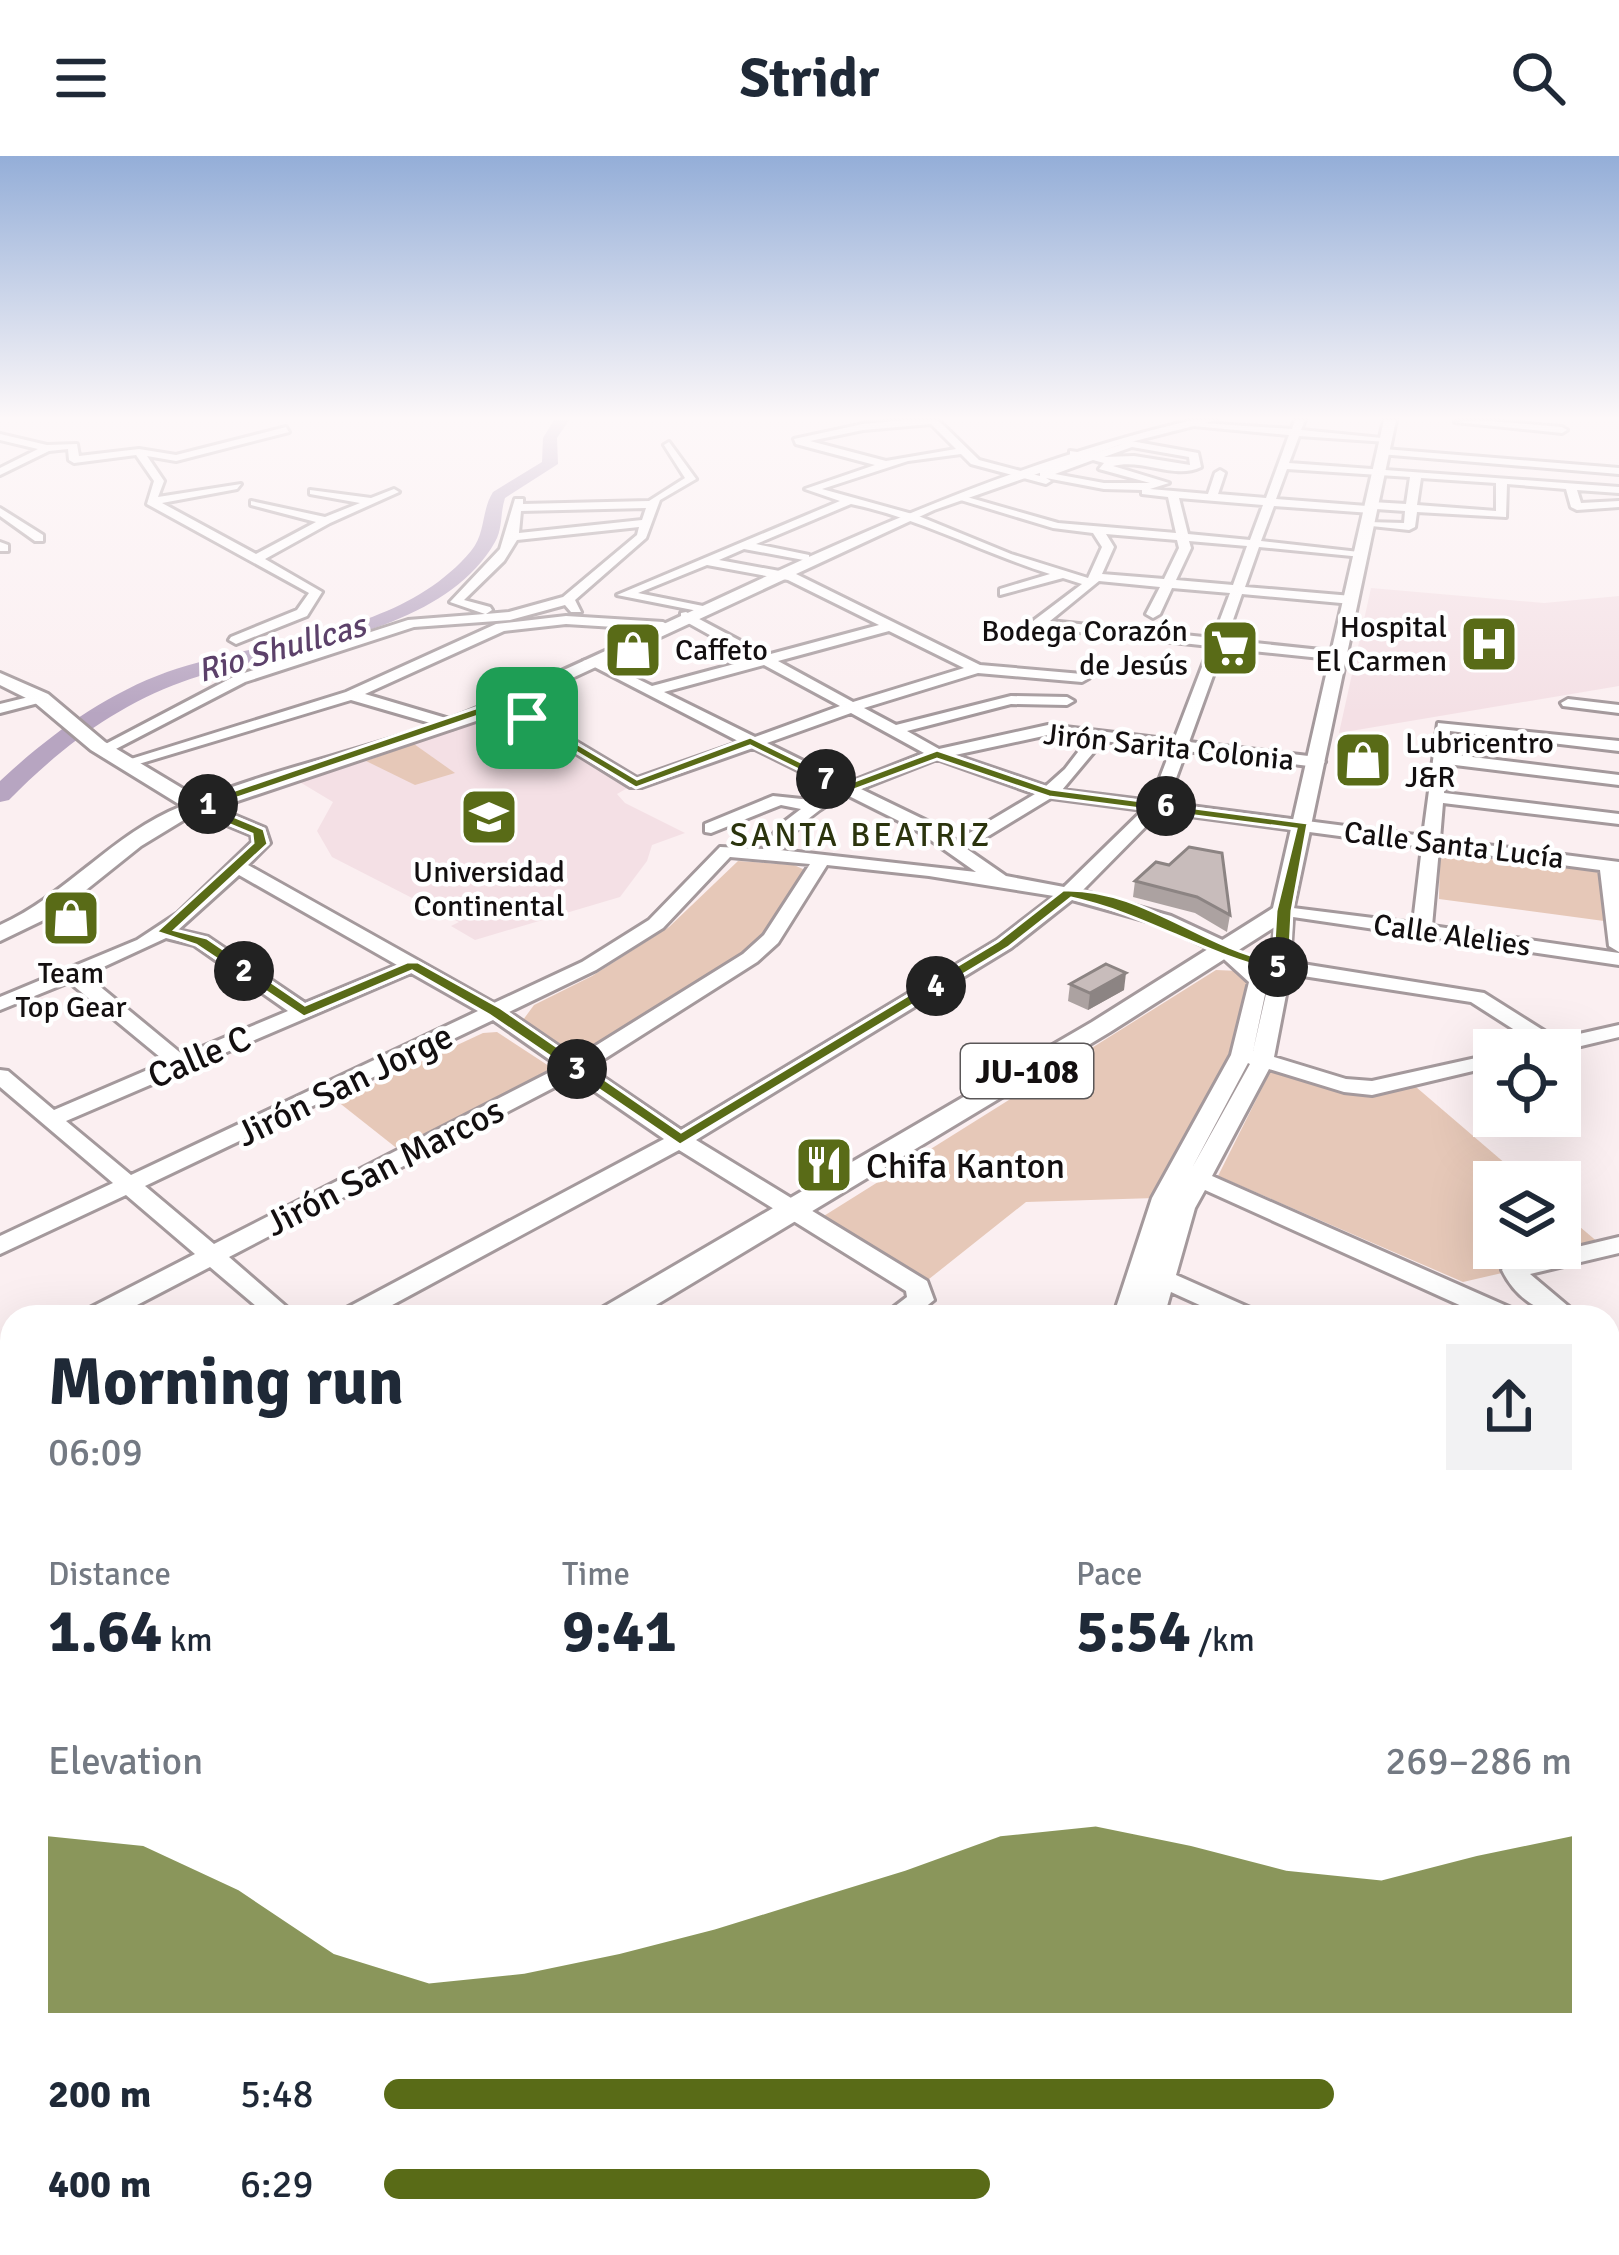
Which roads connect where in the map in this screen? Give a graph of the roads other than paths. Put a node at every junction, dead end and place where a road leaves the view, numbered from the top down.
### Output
1 (9, 518) edge
2 (180, 518) edge
3 (314, 518) edge
4 (334, 518) edge
5 (515, 518) edge
6 (648, 518) edge
7 (806, 518) edge
8 (910, 518) edge
9 (914, 518) edge
10 (1017, 518) edge
11 (1178, 518) edge
12 (1266, 518) edge
13 (1369, 518) edge
14 (1380, 518) edge
15 (1409, 518) edge
16 (326, 521) junction
17 (647, 523) junction
18 (1097, 529) junction
19 (1181, 536) junction
20 (512, 537) junction
21 (39, 538) dead end
22 (1256, 543) junction
23 (740, 544) junction
24 (1362, 553) junction
25 (805, 558) junction
26 (255, 560) junction
27 (707, 561) junction
28 (776, 573) junction
29 (1063, 574) junction
30 (1093, 580) junction
31 (1168, 584) junction
32 (1239, 590) junction
33 (1005, 592) dead end
34 (568, 600) junction
35 (1352, 600) junction
36 (534, 611) junction
37 (584, 613) junction
38 (1153, 614) dead end
39 (680, 618) junction
40 (891, 626) junction
41 (236, 640) dead end
42 (1218, 645) junction
43 (1094, 656) junction
44 (1340, 656) junction
45 (768, 659) junction
46 (590, 661) junction
47 (977, 669) junction
48 (0, 679) edge
49 (650, 691) junction
50 (351, 695) junction
51 (41, 698) junction
52 (1067, 701) junction
53 (502, 703) junction
54 (1568, 703) dead end
55 (855, 706) junction
56 (1619, 709) edge
57 (0, 710) edge
58 (452, 724) junction
59 (896, 730) junction
60 (1048, 730) junction
61 (1098, 736) junction
62 (750, 741) junction
63 (1181, 746) junction
64 (1619, 746) edge
65 (101, 747) junction
66 (937, 754) junction
67 (1439, 758) junction
68 (1318, 762) junction
69 (126, 763) junction
70 (1619, 780) edge
71 (846, 789) junction
72 (1049, 793) junction
73 (1436, 797) junction
74 (1159, 805) junction
75 (814, 806) junction
76 (199, 807) junction
77 (1619, 819) edge
78 (1304, 826) junction
79 (711, 829) dead end
80 (1431, 842) junction
81 (955, 849) junction
82 (768, 855) junction
83 (821, 860) junction
84 (1613, 866) edge
85 (238, 867) junction
86 (1003, 882) junction
87 (1069, 893) junction
88 (1284, 910) junction
89 (1422, 931) junction
90 (164, 932) junction
91 (0, 934) edge
92 (1619, 946) edge
93 (1236, 955) junction
94 (1619, 959) edge
95 (412, 965) junction
96 (1281, 968) junction
97 (74, 976) junction
98 (0, 1004) edge
99 (304, 1012) junction
100 (495, 1012) junction
101 (1520, 1029) edge
102 (1619, 1031) edge
103 (1581, 1040) edge
104 (1252, 1058) junction
105 (182, 1064) junction
106 (1473, 1065) edge
107 (575, 1068) junction
108 (0, 1076) edge
109 (51, 1119) junction
110 (680, 1140) junction
111 (1190, 1175) junction
112 (131, 1187) junction
113 (792, 1210) junction
114 (1619, 1245) edge
115 (0, 1246) edge
116 (212, 1255) junction
117 (1164, 1279) junction
118 (116, 1305) edge
119 (271, 1305) edge
120 (372, 1305) edge
121 (632, 1305) edge
122 (913, 1305) edge
123 (1130, 1305) edge
124 (1155, 1305) edge
125 (1221, 1305) edge
126 (1482, 1305) edge
127 (1552, 1305) edge

1 - 21 street
2 - 26 street
3 - 16 street
4 - 16 street
5 - 20 street
6 - 17 street
7 - 23 street
8 - 25 main road
9 - 29 street
10 - 18 street
11 - 19 street
12 - 22 street
13 - 24 main road
14 - 15 street
16 - 26 street
17 - 20 street
17 - 34 street
18 - 19 street
18 - 30 street
19 - 22 street
19 - 31 street
20 - 36 street
22 - 24 street
22 - 32 street
23 - 25 street
23 - 27 street
24 - 35 main road
25 - 28 main road
26 - 41 street
27 - 28 street
27 - 39 street
28 - 39 main road
28 - 40 street
29 - 30 street
29 - 33 street
30 - 31 street
30 - 43 street
31 - 32 street
31 - 38 street
32 - 35 street
32 - 42 street
34 - 36 street
34 - 37 street
35 - 44 main road
36 - 37 street
36 - 65 street
37 - 39 street
39 - 45 street, Calle Santa Lucía
39 - 46 main road
39 - 50 street
40 - 45 street
40 - 47 street
42 - 43 street
42 - 44 street
42 - 63 street
43 - 47 street
43 - 52 street
44 - 68 main road
45 - 49 street
45 - 55 street, Calle Santa Lucía
46 - 49 street
46 - 53 main road
47 - 55 street
48 - 51 main road
49 - 62 street
50 - 58 street
50 - 69 street
51 - 57 street
51 - 65 main road
52 - 59 street
52 - 60 street
53 - 58 main road
53 - 62 street
54 - 56 street
55 - 59 street, Calle Santa Lucía
55 - 62 street
58 - 76 main road
59 - 66 street, Calle Santa Lucía
60 - 61 street, Jirón Sarita Colonia
60 - 66 street, Jirón Sarita Colonia
61 - 63 street, Jirón Sarita Colonia
61 - 72 street
62 - 71 street
63 - 68 street, Jirón Sarita Colonia
63 - 74 street
64 - 67 street
65 - 69 main road
66 - 71 street, Jirón Sarita Colonia
66 - 72 street, Calle Santa Lucía
67 - 70 street
67 - 73 street
68 - 78 main road
69 - 76 main road
71 - 75 street, Jirón Sarita Colonia
71 - 81 street
72 - 74 street, Calle Santa Lucía
72 - 81 street
73 - 77 street
73 - 80 street
74 - 78 street, Calle Santa Lucía
74 - 87 street
75 - 79 street
75 - 82 street, Jirón Sarita Colonia
76 - 85 street
76 - 91 main road
78 - 80 street, Calle Santa Lucía
78 - 88 main road
80 - 84 street, Calle Santa Lucía
80 - 89 street
81 - 86 street
82 - 83 street
82 - 100 street, Jirón San Jorge
83 - 86 street
83 - 107 street, Jirón San Marcos
84 - 92 street
85 - 90 street
85 - 95 street
86 - 87 street
87 - 93 street
87 - 110 street
88 - 89 street, Calle Alelies
88 - 93 main road, JU-108
88 - 96 street
89 - 94 street, Calle Alelies
90 - 97 street
90 - 99 street
93 - 96 street
93 - 104 street
93 - 113 main road, JU-108
95 - 99 street, Calle C
95 - 100 street
96 - 101 street
96 - 104 street
97 - 98 street
97 - 105 street
99 - 105 street, Calle C
100 - 107 street
100 - 112 street, Jirón San Jorge
102 - 103 street
104 - 106 street
104 - 111 street
105 - 109 street, Calle C
107 - 110 street
107 - 116 street, Jirón San Marcos
108 - 109 street
109 - 112 street
110 - 113 street
110 - 120 street
111 - 117 street
111 - 123 street
111 - 126 street
112 - 115 street, Jirón San Jorge
112 - 116 street
113 - 121 main road, JU-108
113 - 122 street
114 - 127 street
116 - 118 street, Jirón San Marcos
116 - 119 street
117 - 124 street
117 - 125 street

